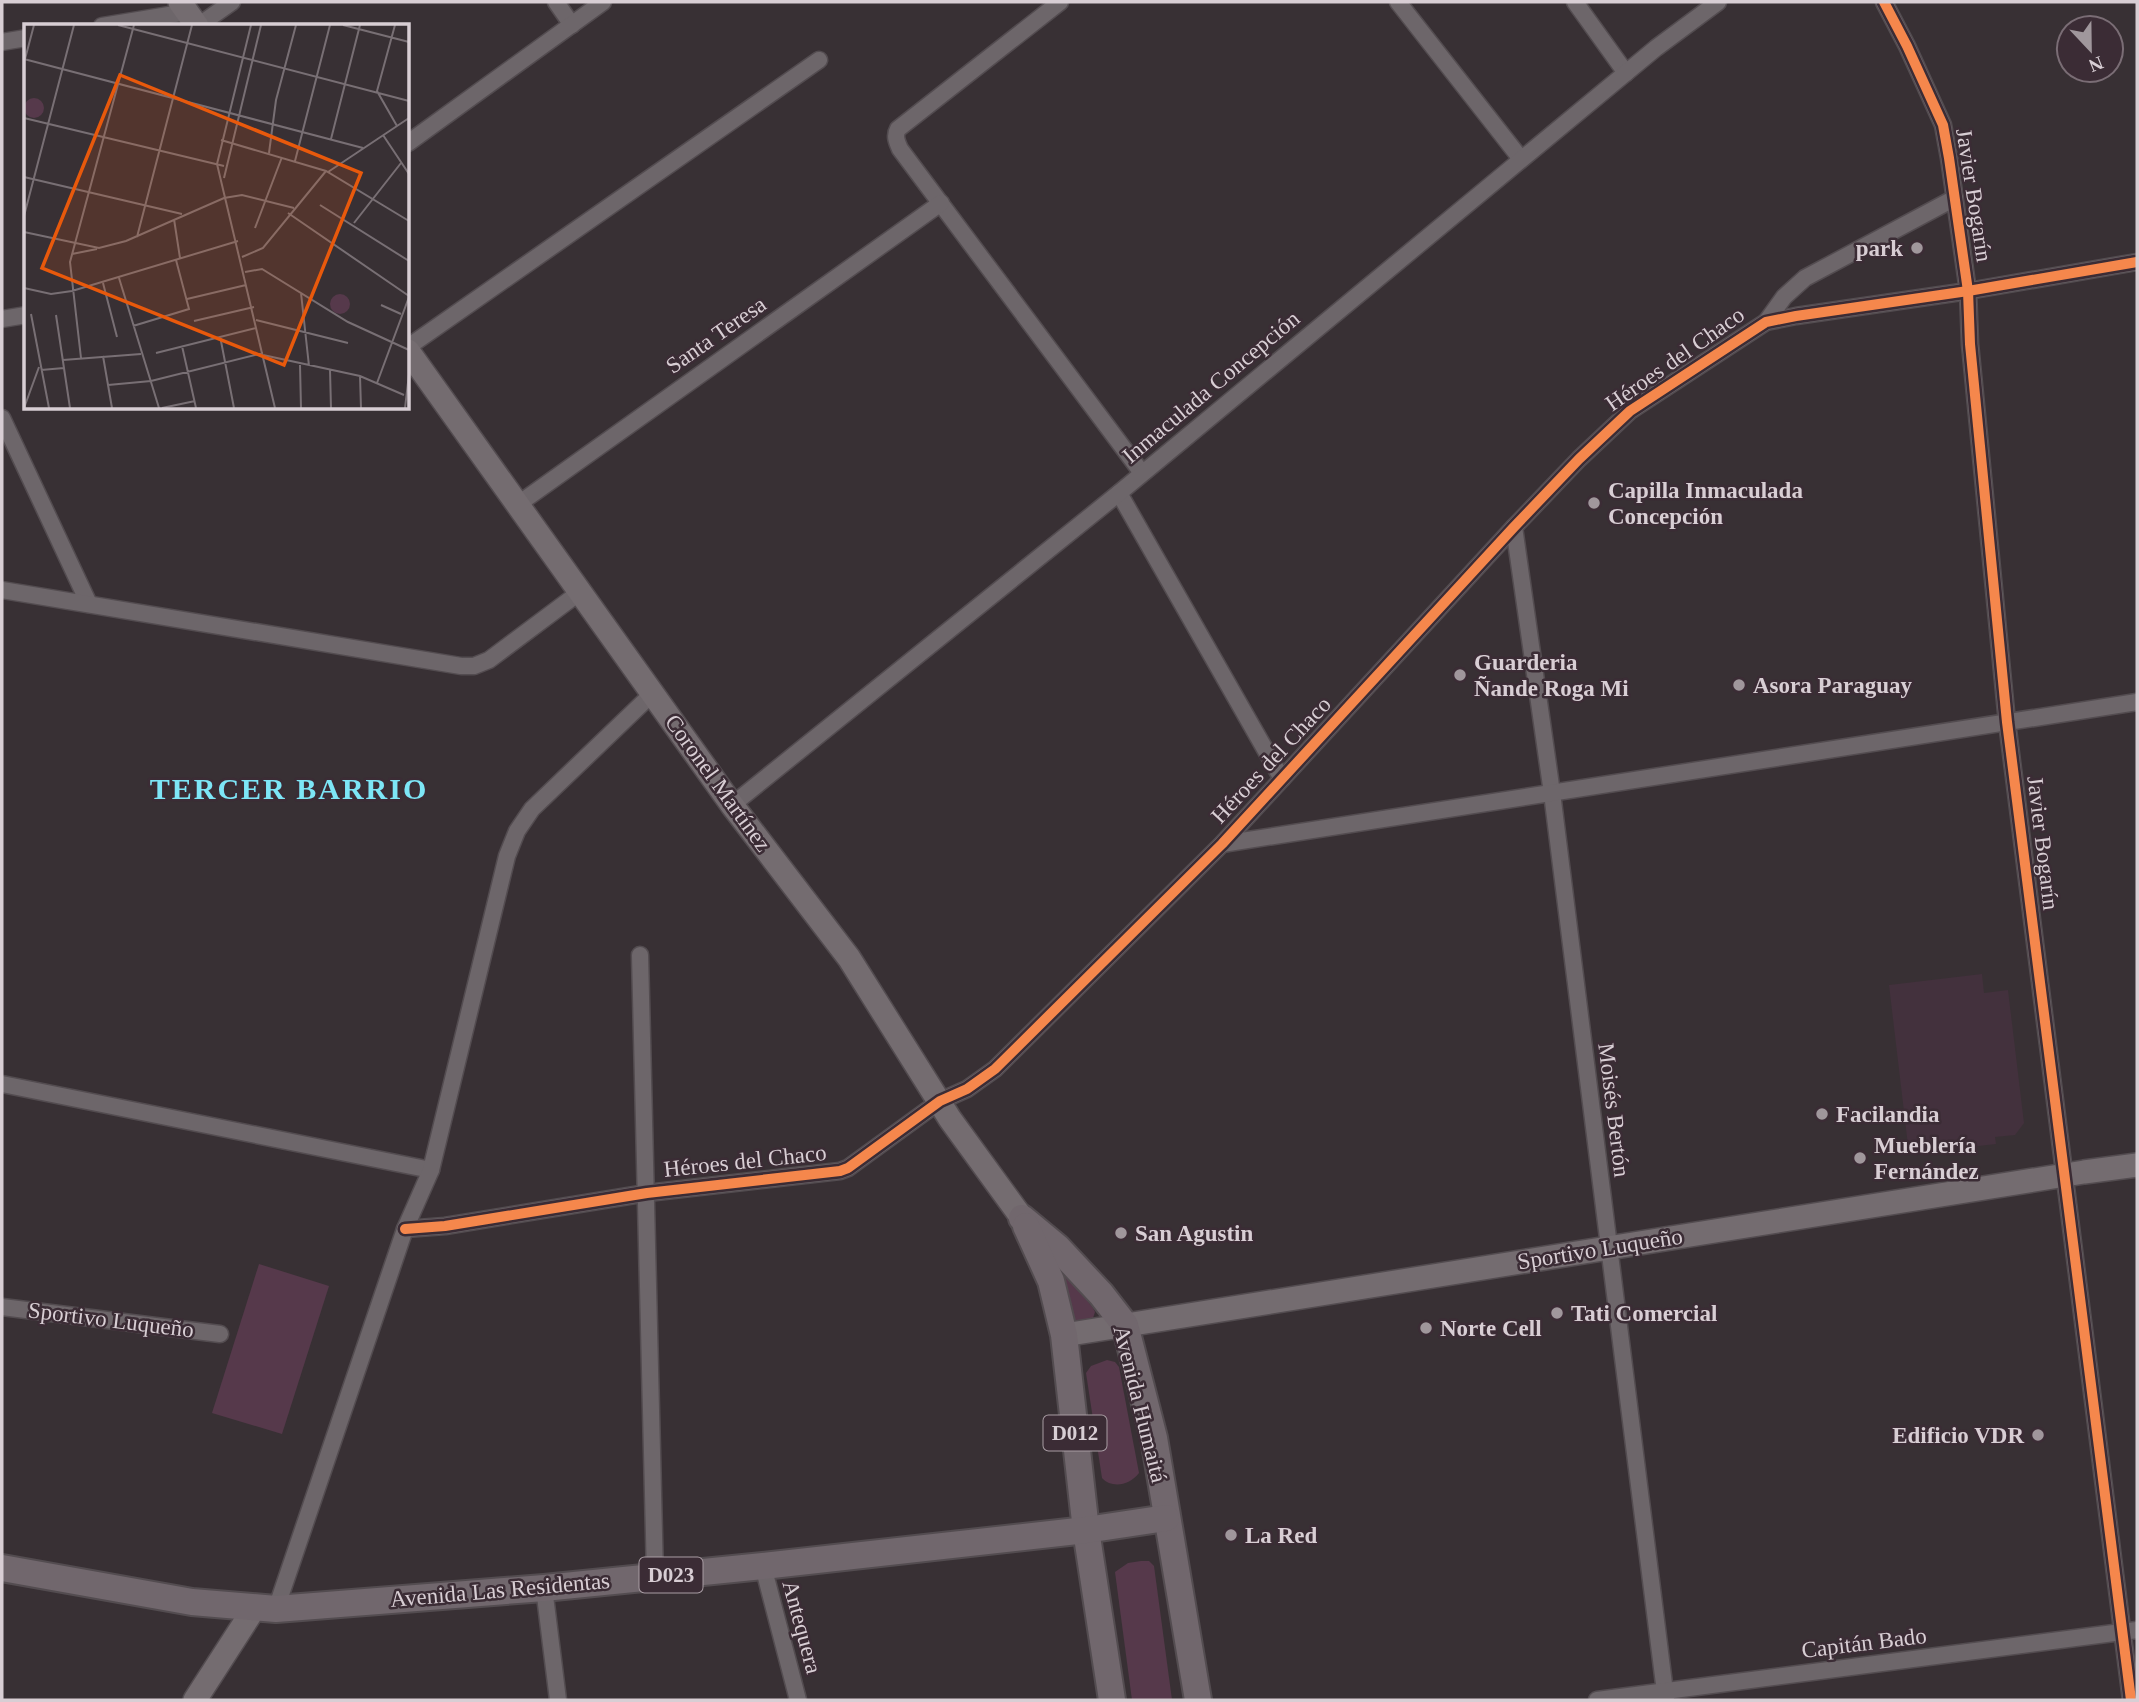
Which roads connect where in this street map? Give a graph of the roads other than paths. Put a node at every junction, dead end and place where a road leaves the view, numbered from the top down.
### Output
1 (232, 2) edge
2 (556, 2) edge
3 (603, 2) edge
4 (1060, 2) edge
5 (1398, 2) edge
6 (1575, 2) edge
7 (1718, 2) edge
8 (1884, 2) edge
9 (190, 16) edge
10 (120, 24) edge
11 (572, 24) junction
12 (24, 38) edge
13 (2, 42) edge
14 (819, 60) dead end
15 (1626, 73) junction
16 (410, 142) edge
17 (1521, 159) junction
18 (1955, 198) junction
19 (941, 203) junction
20 (2137, 262) edge
21 (1968, 291) junction
22 (24, 315) edge
23 (2, 319) edge
24 (1766, 322) junction
25 (410, 348) edge
26 (410, 352) edge
27 (2, 418) edge
28 (1142, 472) junction
29 (1119, 493) junction
30 (517, 505) junction
31 (1514, 527) junction
32 (2, 590) edge
33 (580, 592) junction
34 (89, 604) junction
35 (653, 693) junction
36 (2137, 702) edge
37 (2007, 722) junction
38 (1282, 779) junction
39 (1552, 793) junction
40 (732, 805) junction
41 (1223, 844) junction
42 (640, 955) dead end
43 (2, 1084) edge
44 (940, 1101) junction
45 (2137, 1165) edge
46 (431, 1170) junction
47 (2063, 1175) junction
48 (647, 1193) junction
49 (1022, 1218) junction
50 (405, 1229) junction
51 (1609, 1248) junction
52 (2, 1307) edge
53 (1125, 1325) junction
54 (220, 1334) dead end
55 (1064, 1335) junction
56 (1166, 1518) junction
57 (1086, 1530) junction
58 (763, 1566) junction
59 (2, 1568) edge
60 (655, 1576) junction
61 (544, 1588) junction
62 (265, 1608) junction
63 (2130, 1631) edge
64 (1665, 1696) edge
65 (195, 1700) edge
66 (558, 1700) edge
67 (798, 1700) edge
68 (1112, 1700) edge
69 (1198, 1700) edge
70 (1597, 1700) edge
71 (2130, 1700) edge

1 - 9 street
2 - 11 street
3 - 11 street
4 - 19 street
5 - 17 street
6 - 15 street
7 - 15 street, Inmaculada Concepción
8 - 18 street, Javier Bogarín
9 - 10 street
11 - 16 street
12 - 13 street
14 - 25 street
15 - 17 street, Inmaculada Concepción
17 - 28 street, Inmaculada Concepción
18 - 21 street, Javier Bogarín
18 - 24 street
19 - 28 street
19 - 30 street, Santa Teresa
20 - 21 street, Héroes del Chaco
21 - 24 street, Héroes del Chaco
21 - 37 street, Javier Bogarín
22 - 23 street
24 - 31 street, Héroes del Chaco
26 - 30 street, Coronel Martínez / D012
27 - 34 street
28 - 29 street, Inmaculada Concepción
29 - 38 street
29 - 40 street, Inmaculada Concepción
30 - 33 street, Coronel Martínez / D012
31 - 38 street, Héroes del Chaco
31 - 39 street, Moisés Bertón
32 - 34 street
33 - 34 street
33 - 35 street, Coronel Martínez / D012
35 - 40 street, Coronel Martínez / D012
35 - 46 street
36 - 37 street
37 - 39 street
37 - 47 street, Javier Bogarín
38 - 41 street, Héroes del Chaco
39 - 41 street
39 - 51 street, Moisés Bertón
40 - 44 street, Coronel Martínez / D012
41 - 44 street, Héroes del Chaco
42 - 48 street
43 - 46 street
44 - 48 street, Héroes del Chaco
44 - 49 street, Coronel Martínez / D012
45 - 47 street, Sportivo Luqueño
46 - 50 street
47 - 51 street, Sportivo Luqueño
47 - 63 street, Javier Bogarín
48 - 50 street, Héroes del Chaco
48 - 60 street
49 - 53 main road, Avenida Humaitá / D012
49 - 55 main road, D012
50 - 62 street
51 - 53 street, Sportivo Luqueño
51 - 64 street, Moisés Bertón
52 - 54 street, Sportivo Luqueño
53 - 55 street, Sportivo Luqueño
53 - 56 main road, Avenida Humaitá / D012
55 - 57 main road, D012
56 - 57 main road, Avenida Las Residentas / D023
56 - 69 main road, Avenida Humaitá / D012
57 - 58 main road, Avenida Las Residentas / D023
57 - 68 main road, D012
58 - 60 main road, Avenida Las Residentas / D023
58 - 67 street, Antequera
59 - 62 main road, Avenida Las Residentas / D023
60 - 61 main road, Avenida Las Residentas / D023
61 - 62 main road, Avenida Las Residentas / D023
61 - 66 street
62 - 65 street
63 - 64 street, Capitán Bado
63 - 71 street, Javier Bogarín
64 - 70 street, Capitán Bado

